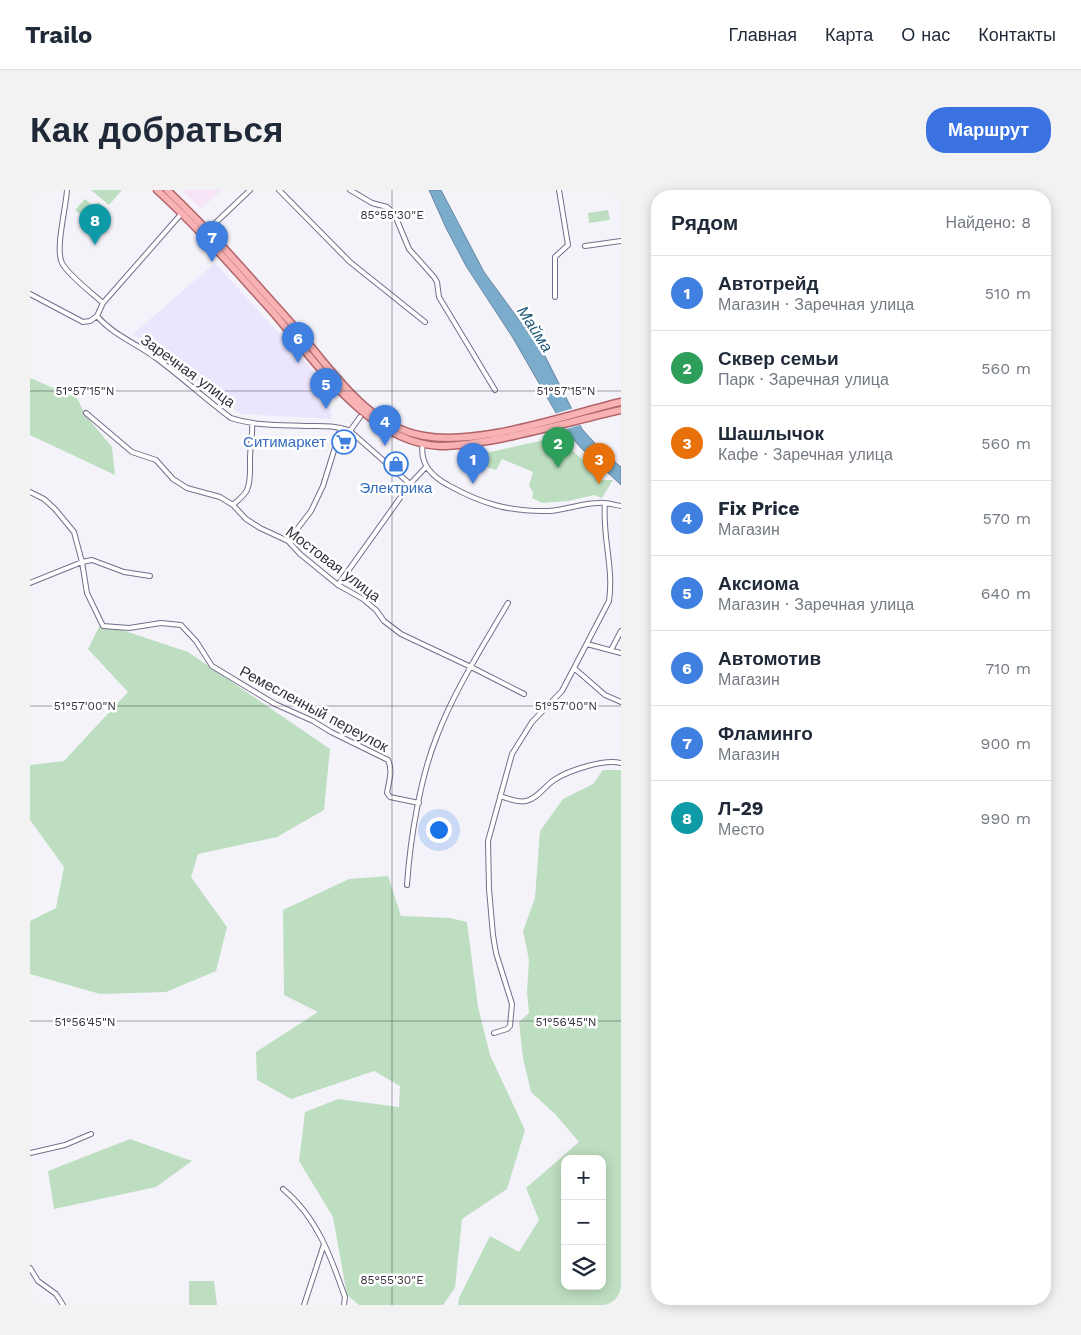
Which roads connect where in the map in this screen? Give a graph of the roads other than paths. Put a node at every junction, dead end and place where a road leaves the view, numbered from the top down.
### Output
1 (67, 190) edge
2 (157, 190) edge
3 (167, 190) edge
4 (250, 190) edge
5 (256, 190) edge
6 (279, 190) edge
7 (350, 190) edge
8 (560, 190) edge
9 (182, 213) junction
10 (208, 230) junction
11 (621, 240) edge
12 (585, 246) dead end
13 (30, 294) edge
14 (555, 297) dead end
15 (103, 304) junction
16 (97, 316) junction
17 (425, 322) dead end
18 (495, 390) dead end
19 (621, 402) edge
20 (621, 410) edge
21 (86, 412) dead end
22 (360, 417) dead end
23 (252, 422) junction
24 (341, 428) junction
25 (350, 431) junction
26 (423, 440) junction
27 (426, 467) junction
28 (410, 484) junction
29 (30, 492) edge
30 (605, 503) junction
31 (233, 505) junction
32 (621, 506) edge
33 (288, 541) junction
34 (82, 562) junction
35 (150, 576) dead end
36 (30, 582) edge
37 (338, 585) junction
38 (508, 603) dead end
39 (621, 631) edge
40 (587, 644) junction
41 (611, 650) junction
42 (621, 653) edge
43 (471, 667) junction
44 (574, 668) junction
45 (524, 694) dead end
46 (621, 702) edge
47 (621, 763) edge
48 (500, 796) junction
49 (419, 803) junction
50 (407, 885) dead end
51 (494, 1033) dead end
52 (91, 1134) dead end
53 (30, 1153) edge
54 (283, 1189) dead end
55 (324, 1244) junction
56 (30, 1268) edge
57 (63, 1305) edge
58 (304, 1305) edge
59 (344, 1305) edge

1 - 15 street
2 - 9 main road
3 - 10 main road
4 - 5 street
4 - 10 street
6 - 17 street
7 - 18 street
8 - 14 street
9 - 15 street
9 - 26 main road
10 - 26 main road
11 - 12 street
13 - 16 street
15 - 16 street
16 - 23 street, Заречная улица
19 - 26 main road
20 - 26 main road
21 - 31 street, Мостовая улица
22 - 25 street
23 - 24 street, Заречная улица
23 - 31 street
24 - 25 street, Заречная улица
24 - 33 street
25 - 28 street
26 - 27 street
27 - 28 street
27 - 30 street
28 - 37 street
29 - 34 street
30 - 32 street
30 - 40 street
31 - 33 street, Мостовая улица
33 - 37 street, Мостовая улица
34 - 35 street
34 - 36 street
34 - 49 street, Ремесленный переулок
37 - 43 street, Мостовая улица
38 - 43 street
39 - 41 street
40 - 41 street
40 - 44 street
41 - 42 street
43 - 45 street, Мостовая улица
43 - 49 street
44 - 46 street
44 - 48 street
47 - 48 street
48 - 51 street
49 - 50 street
52 - 53 street
54 - 55 street
55 - 58 street
55 - 59 street
56 - 57 street

